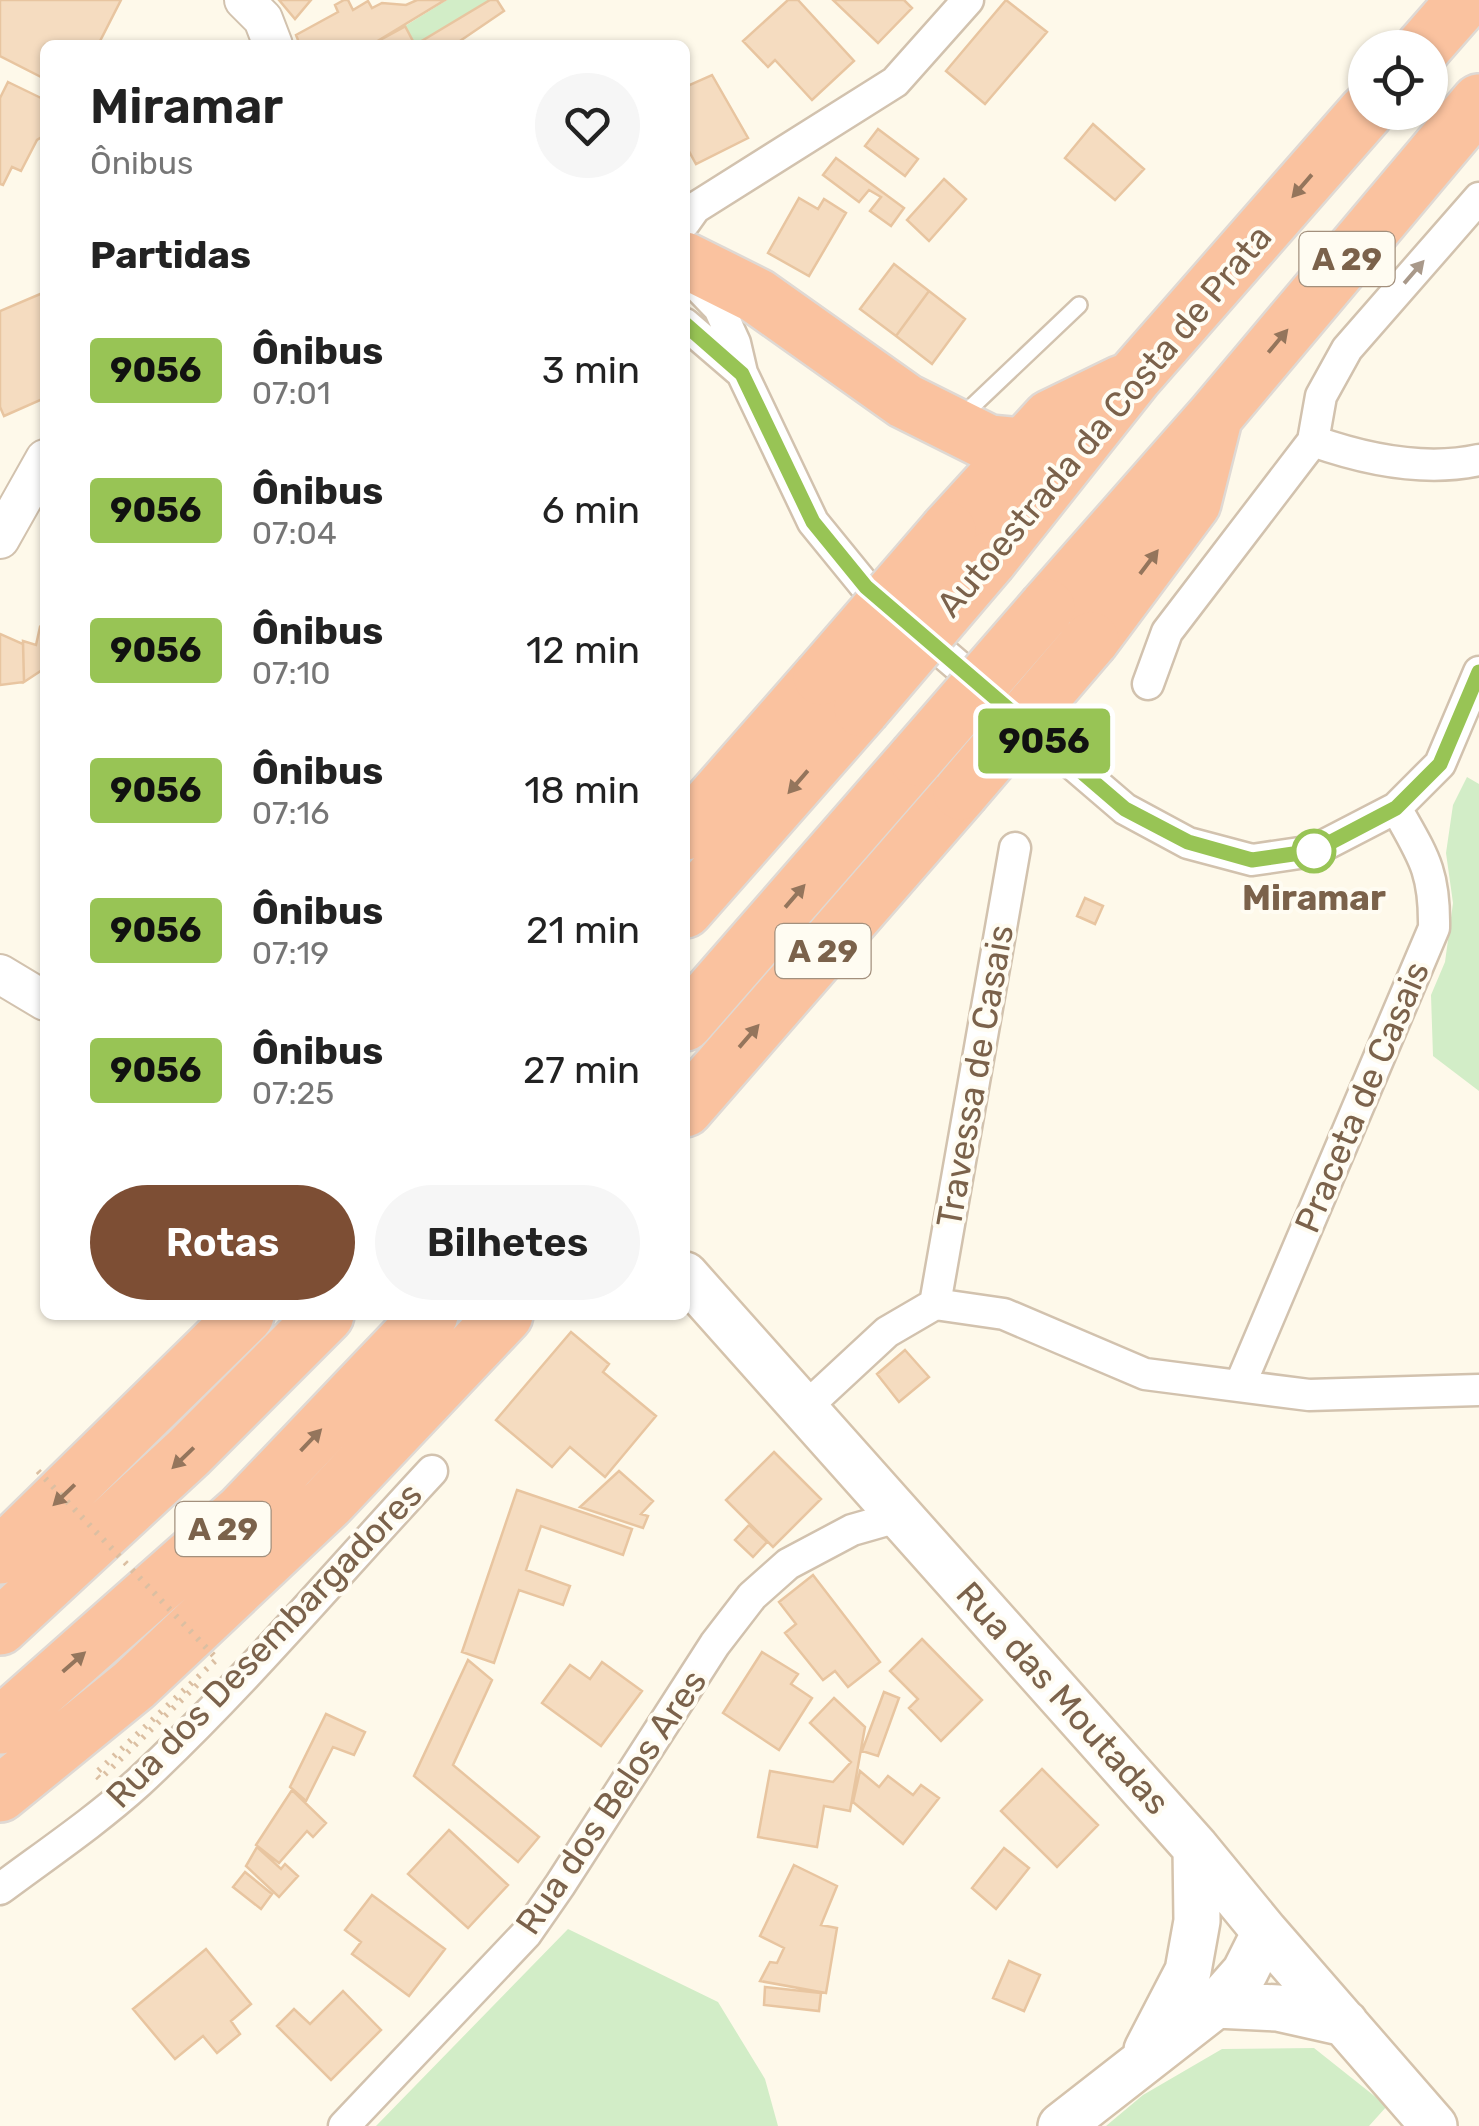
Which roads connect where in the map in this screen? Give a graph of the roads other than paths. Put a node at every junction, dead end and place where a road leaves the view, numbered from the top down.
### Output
1 (244, 0) edge
2 (968, 0) edge
3 (1465, 0) edge
4 (1439, 30) edge
5 (271, 40) edge
6 (1479, 102) edge
7 (1350, 130) edge
8 (1479, 198) edge
9 (690, 215) edge
10 (690, 262) edge
11 (690, 278) edge
12 (1079, 305) dead end
13 (690, 328) edge
14 (742, 374) junction
15 (1134, 378) junction
16 (905, 400) junction
17 (1216, 416) junction
18 (953, 424) junction
19 (1312, 441) junction
20 (1022, 446) junction
21 (1479, 460) edge
22 (40, 469) edge
23 (966, 535) junction
24 (0, 538) edge
25 (1479, 672) edge
26 (1148, 684) dead end
27 (842, 693) junction
28 (1396, 808) junction
29 (690, 828) edge
30 (1015, 848) dead end
31 (690, 903) edge
32 (0, 974) edge
33 (40, 998) edge
34 (690, 1017) edge
35 (690, 1104) edge
36 (690, 1281) edge
37 (935, 1304) junction
38 (241, 1320) edge
39 (321, 1320) edge
40 (425, 1320) edge
41 (499, 1320) edge
42 (1240, 1385) junction
43 (1479, 1390) edge
44 (804, 1408) junction
45 (432, 1471) dead end
46 (901, 1516) junction
47 (0, 1556) edge
48 (0, 1627) edge
49 (0, 1726) edge
50 (0, 1794) edge
51 (1196, 1848) junction
52 (0, 1889) edge
53 (1265, 1932) junction
54 (1202, 1988) junction
55 (1345, 2023) junction
56 (344, 2126) edge
57 (1061, 2126) edge
58 (1434, 2126) edge

1 - 5 street
2 - 9 street
3 - 4 highway
17 -> 6 highway, A 29
7 -> 15 highway, Autoestrada da Costa de Prata / A 29
19 -> 8 street
10 - 16 highway
11 - 14 street
12 - 18 lane
13 - 14 street
14 - 28 street
15 - 20 highway, A 29
15 - 23 highway, Autoestrada da Costa de Prata / A 29
16 - 18 highway
16 - 23 highway
34 -> 17 highway, A 29, bridge
35 -> 17 highway, A 29, bridge
18 - 20 highway
19 - 21 street
19 - 26 street
20 - 23 highway, A 29
22 - 24 street
23 - 27 highway, A 29, bridge
25 - 28 street
27 - 29 highway, A 29
27 -> 31 highway, A 29
28 - 42 street, Praceta de Casais
30 - 37 street, Travessa de Casais
32 - 33 street
36 - 44 main road, Rua das Moutadas
37 - 42 street
37 - 44 street
38 -> 47 highway
39 -> 48 highway, A 29
49 -> 40 highway, A 29
41 - 50 highway, A 29
42 - 43 street
44 - 46 main road, Rua das Moutadas
45 - 52 street, Rua dos Desembargadores
46 - 51 main road, Rua das Moutadas
46 - 56 street, Rua dos Belos Ares
51 - 53 main road, Rua das Moutadas
51 - 54 main road
53 - 54 main road
53 - 55 main road, Rua das Moutadas
54 - 55 main road
54 - 57 main road
55 - 58 main road, Rua das Moutadas

